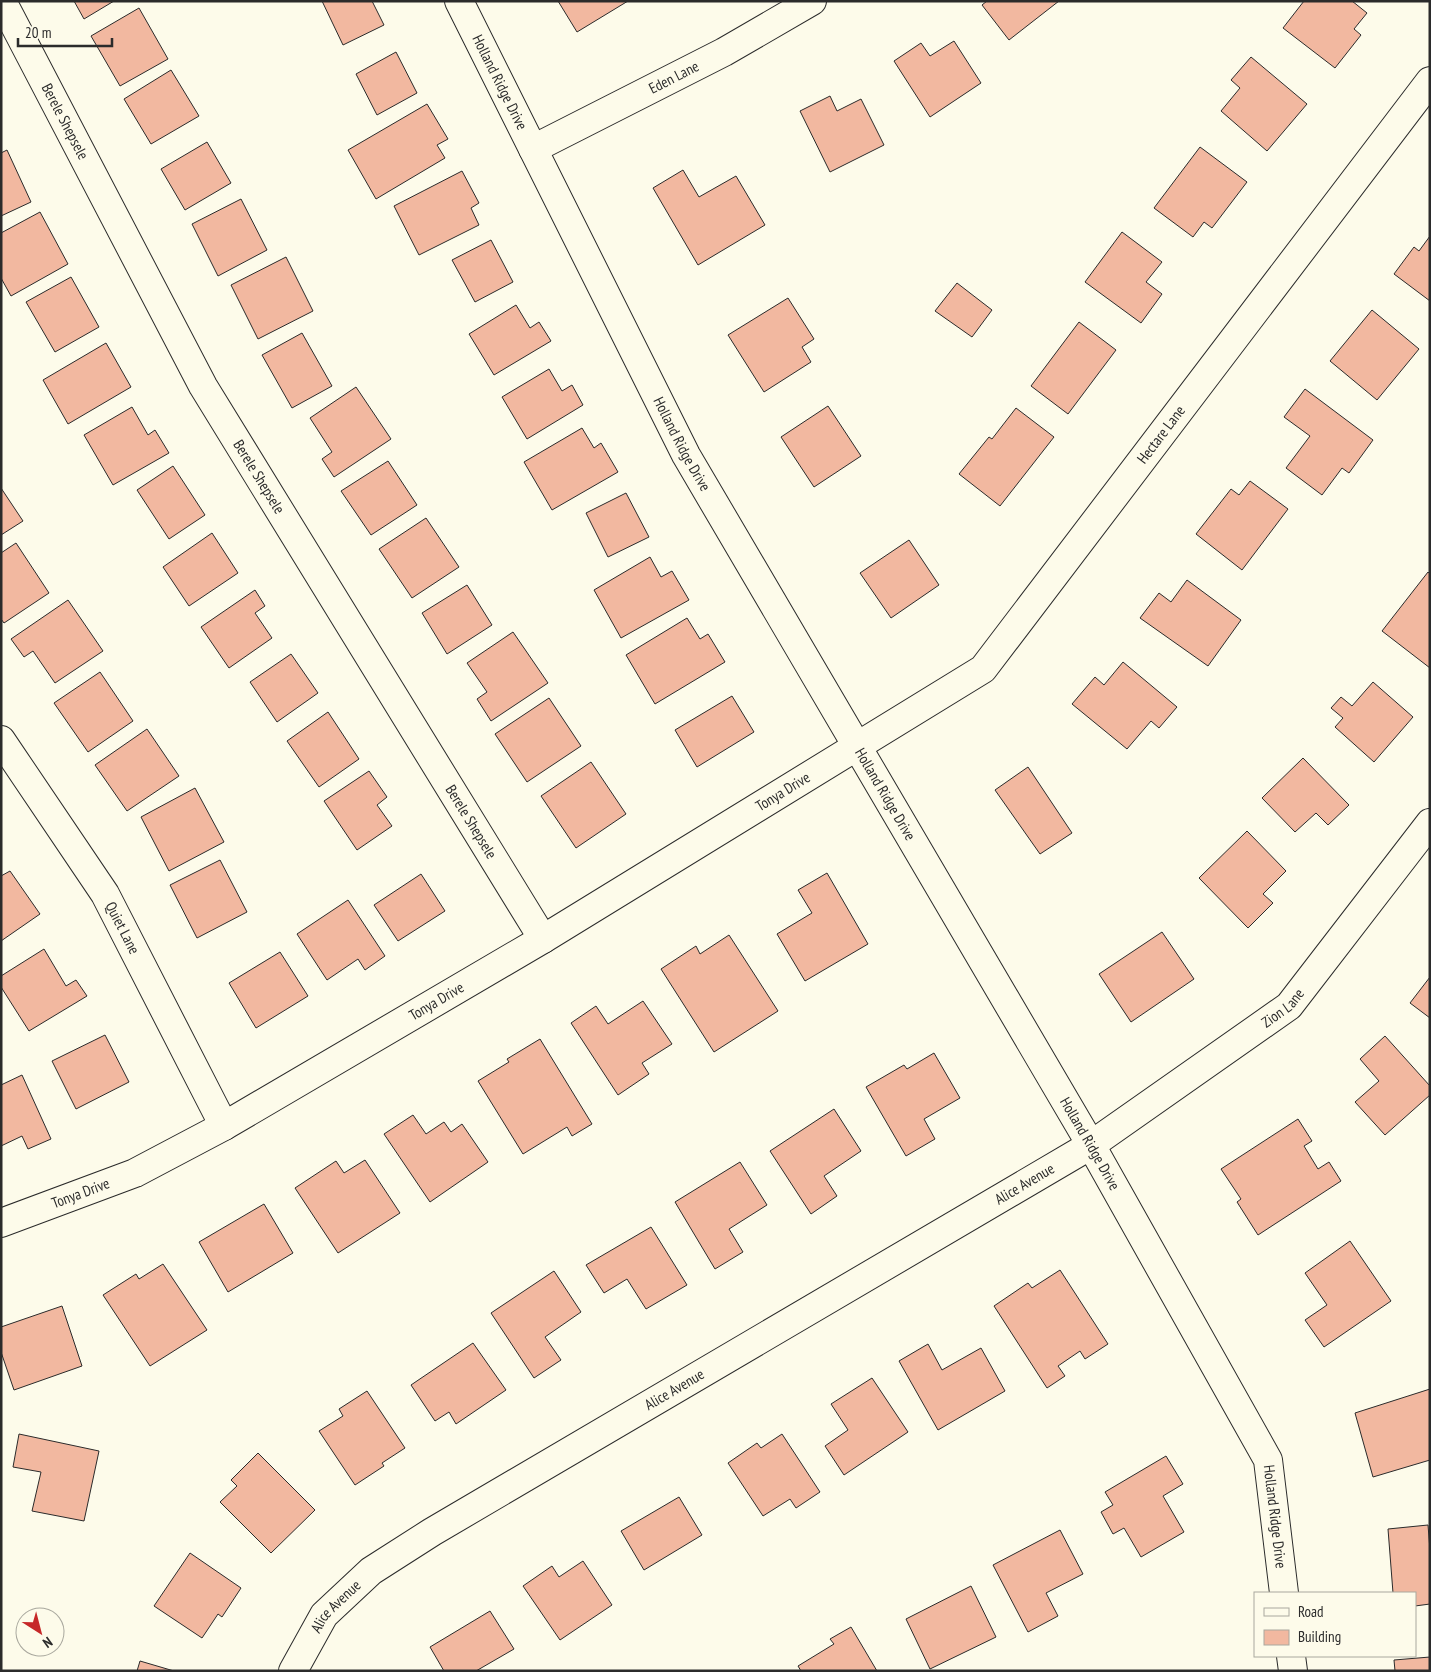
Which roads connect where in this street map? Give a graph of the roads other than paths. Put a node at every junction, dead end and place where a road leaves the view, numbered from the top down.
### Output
1 (2, 1) edge
2 (459, 1) edge
3 (812, 1) edge
4 (1430, 81) edge
5 (533, 149) junction
6 (1, 740) edge
7 (856, 747) junction
8 (1430, 823) edge
9 (543, 939) junction
10 (224, 1126) junction
11 (1091, 1145) junction
12 (1, 1223) edge
13 (1284, 1592) edge
14 (1291, 1657) edge
15 (293, 1671) edge
16 (1293, 1671) edge

1 - 9 street, Berele Shepsele
2 - 5 street, Holland Ridge Drive
3 - 5 street, Eden Lane
4 - 7 street, Hectare Lane
5 - 7 street, Holland Ridge Drive
6 - 10 street, Quiet Lane
7 - 9 street, Tonya Drive
7 - 11 street, Holland Ridge Drive
8 - 11 street, Zion Lane
9 - 10 street, Tonya Drive
10 - 12 street, Tonya Drive
11 - 13 street, Holland Ridge Drive
11 - 15 street, Alice Avenue
14 - 16 street

